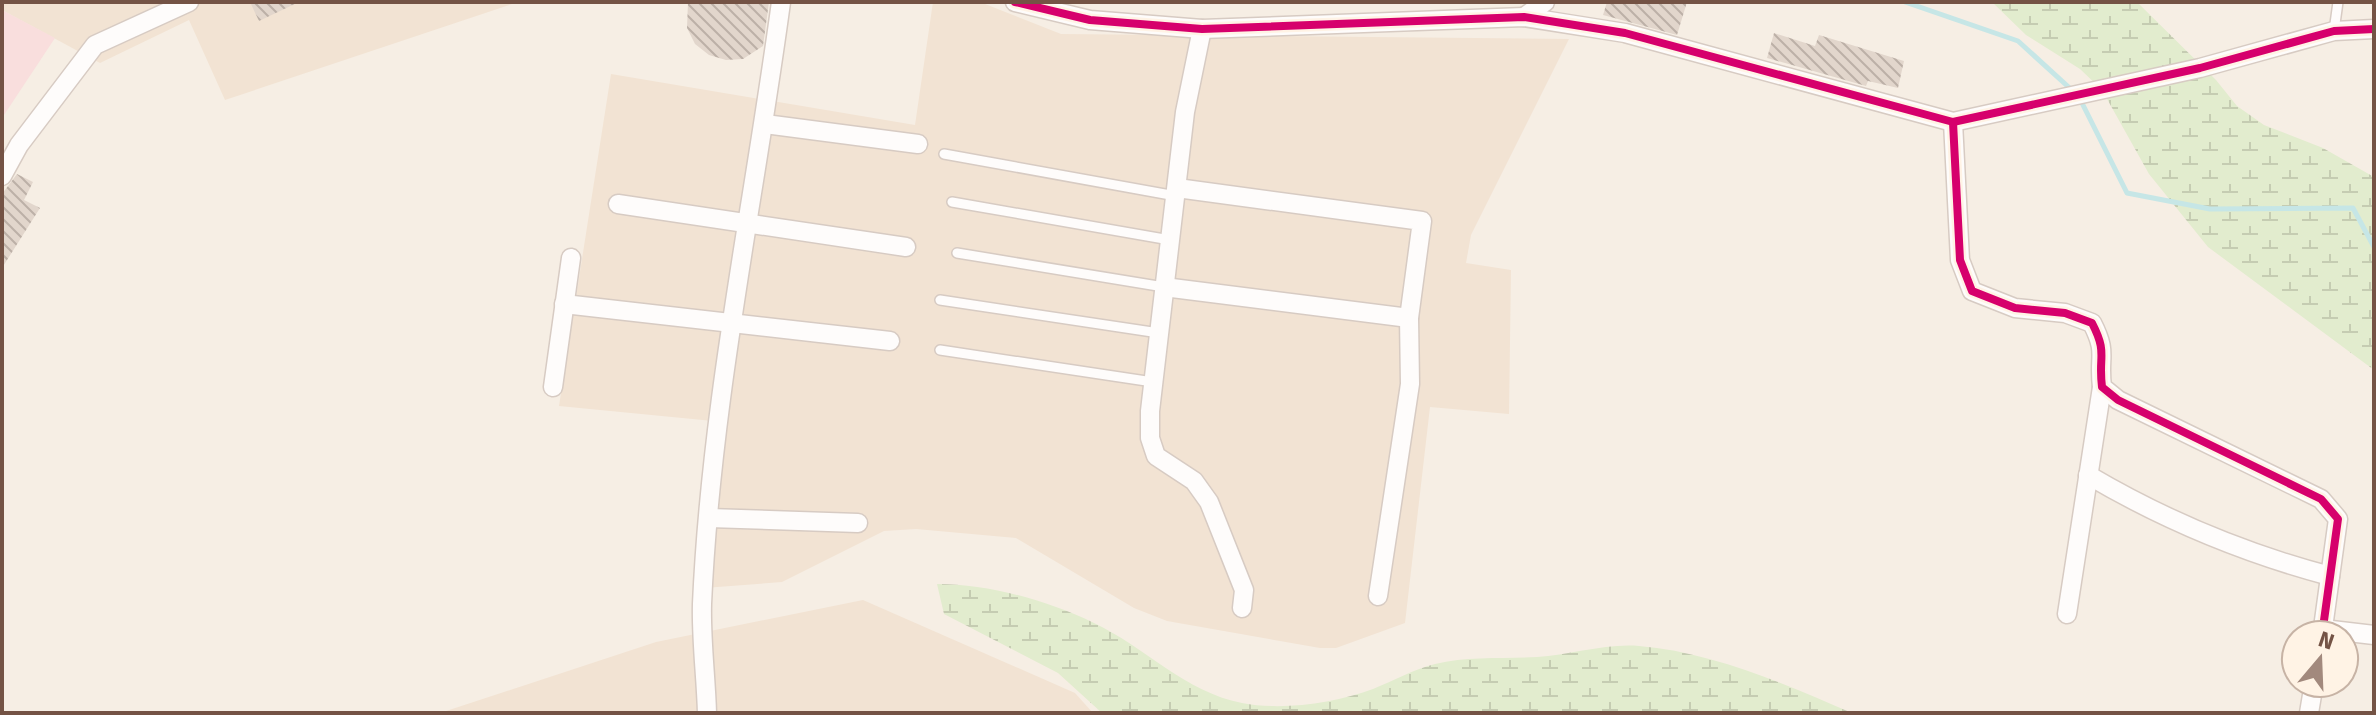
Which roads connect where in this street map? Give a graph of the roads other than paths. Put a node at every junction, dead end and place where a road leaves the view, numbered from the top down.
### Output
1 (781, 2) edge
2 (1015, 2) edge
3 (1545, 2) edge
4 (2338, 2) edge
5 (186, 3) edge
6 (1524, 17) junction
7 (1202, 29) junction
8 (2374, 29) edge
9 (2334, 31) junction
10 (1953, 122) junction
11 (765, 124) junction
12 (918, 144) dead end
13 (944, 154) dead end
14 (2, 176) edge
15 (1176, 192) junction
16 (952, 202) dead end
17 (618, 204) dead end
18 (750, 224) junction
19 (1170, 240) junction
20 (906, 247) dead end
21 (957, 253) dead end
22 (571, 258) dead end
23 (1164, 287) junction
24 (940, 300) dead end
25 (564, 304) junction
26 (1409, 318) junction
27 (731, 322) junction
28 (1159, 333) junction
29 (890, 341) dead end
30 (940, 350) dead end
31 (1153, 382) junction
32 (553, 387) dead end
33 (2102, 387) junction
34 (2088, 475) junction
35 (709, 518) junction
36 (858, 523) dead end
37 (2330, 576) junction
38 (1378, 596) dead end
39 (1242, 608) dead end
40 (2067, 614) dead end
41 (2324, 619) edge
42 (707, 713) edge

1 - 11 street
2 - 7 street
3 - 6 street
4 - 9 lane
5 - 14 street
6 - 7 street
6 - 10 street
7 - 15 street
8 - 9 street
9 - 10 street
10 - 33 street
11 - 12 street
11 - 18 street
13 - 15 lane
15 - 19 street
15 - 26 street
16 - 19 lane
17 - 18 street
18 - 20 street
18 - 27 street
19 - 23 street
21 - 23 lane
22 - 25 street
23 - 26 street
23 - 28 street
24 - 28 lane
25 - 27 street
25 - 32 street
26 - 38 street
27 - 29 street
27 - 35 street
28 - 31 street
30 - 31 lane
31 - 39 street
33 - 34 street
33 - 37 street
34 - 37 street
34 - 40 street
35 - 36 street
35 - 42 street
37 - 41 street

